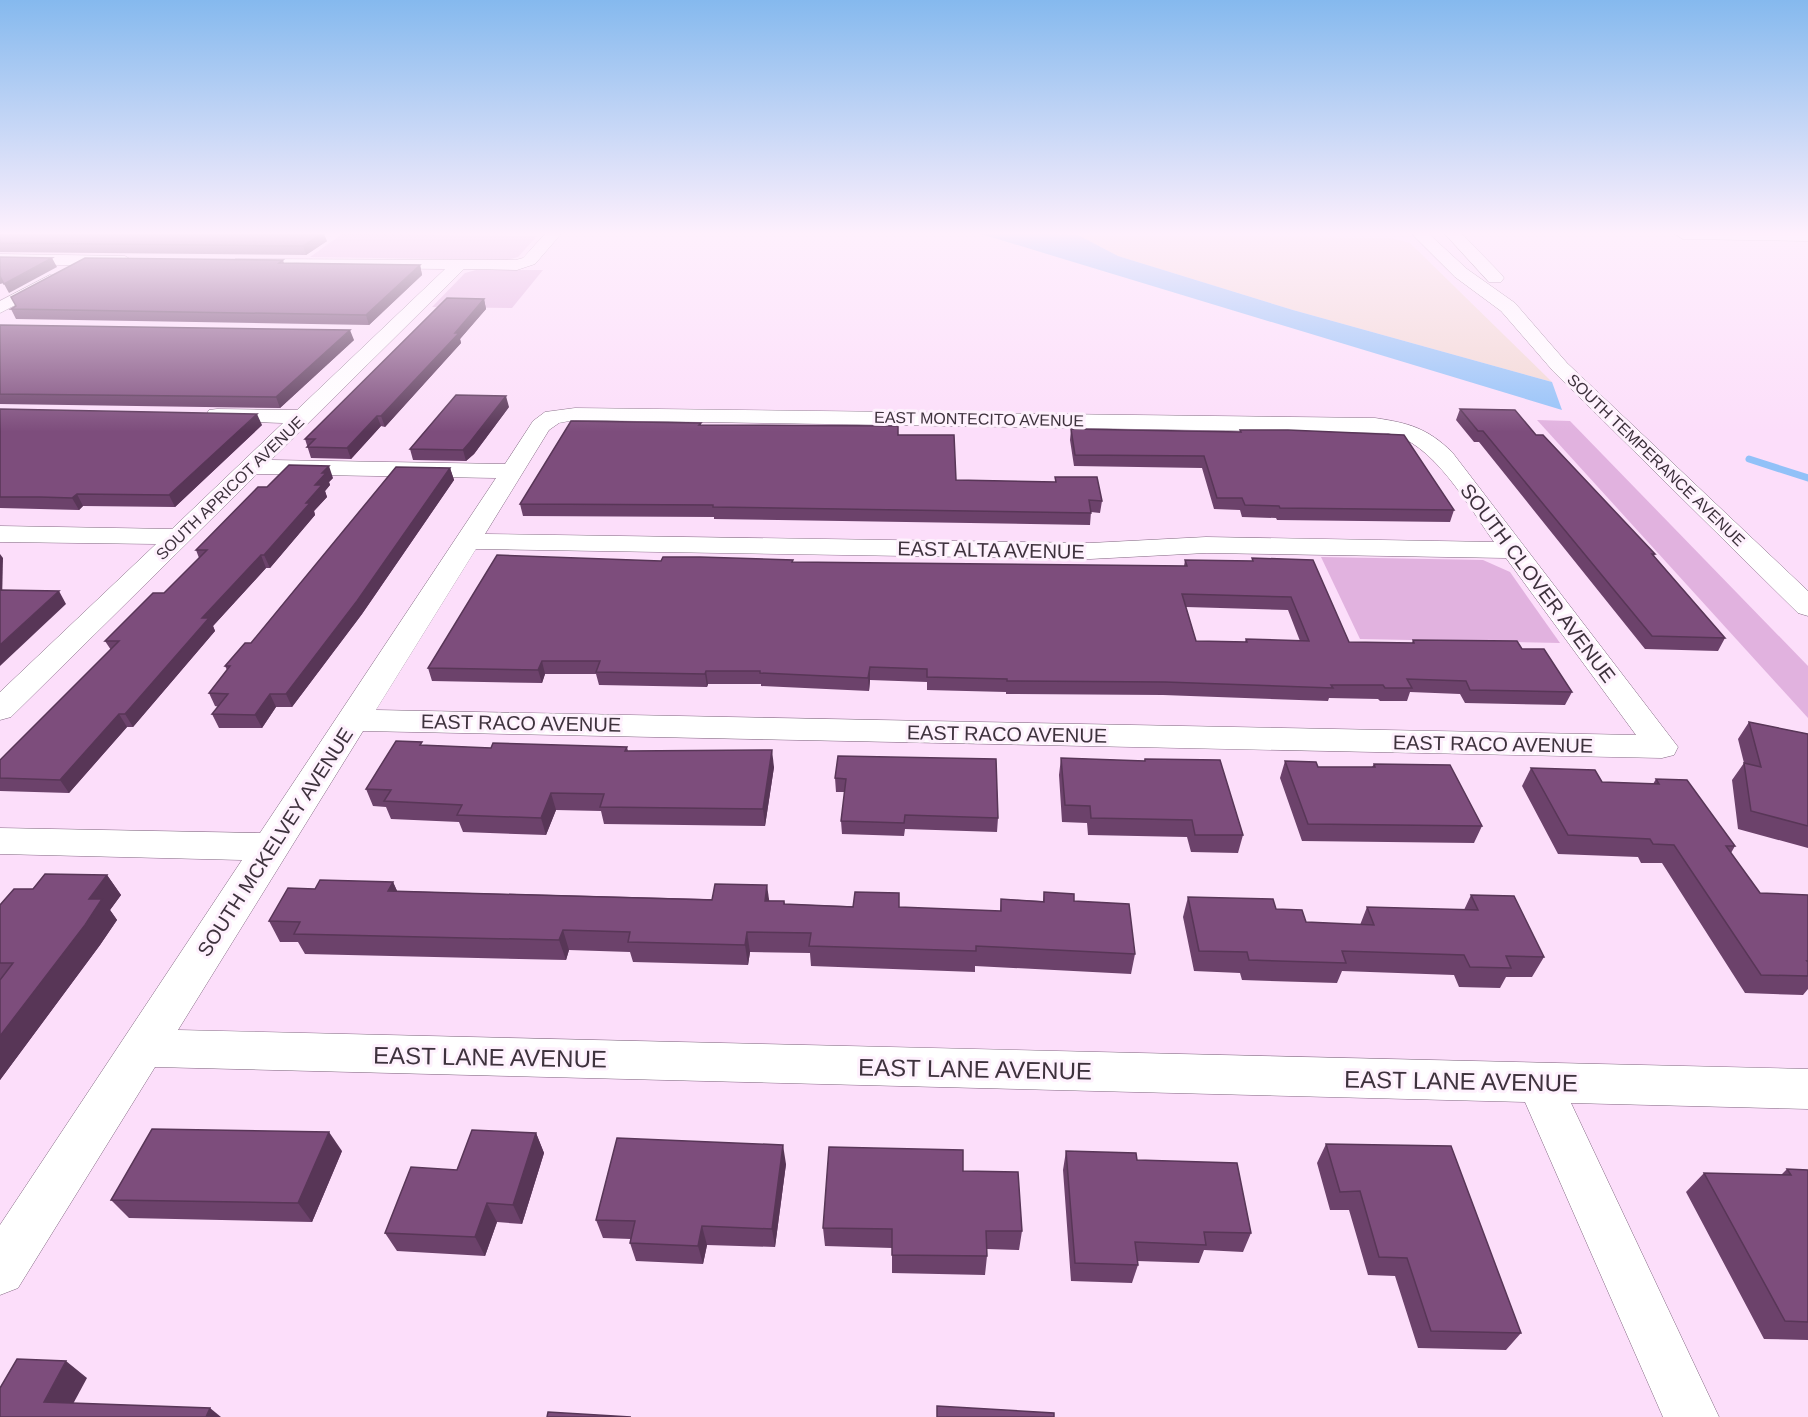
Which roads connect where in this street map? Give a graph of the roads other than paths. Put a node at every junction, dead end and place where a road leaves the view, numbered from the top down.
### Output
1 (14, 300) edge
2 (417, 300) edge
3 (1498, 300) edge
4 (1505, 300) edge
5 (1508, 307) junction
6 (0, 308) edge
7 (198, 415) edge
8 (303, 417) junction
9 (553, 417) joint
10 (1405, 429) joint
11 (251, 467) junction
12 (512, 471) junction
13 (0, 534) edge
14 (179, 537) junction
15 (467, 541) junction
16 (1515, 550) junction
17 (1808, 607) edge
18 (0, 711) edge
19 (353, 720) junction
20 (1662, 747) joint
21 (0, 841) edge
22 (272, 847) junction
23 (143, 1048) junction
24 (1539, 1083) junction
25 (1808, 1089) edge
26 (0, 1270) edge
27 (1691, 1417) edge

1 - 6 street
2 - 8 street, SOUTH APRICOT AVENUE
3 - 5 main road, SOUTH TEMPERANCE AVENUE
4 - 5 main road, SOUTH TEMPERANCE AVENUE
5 - 17 main road, SOUTH TEMPERANCE AVENUE
7 - 8 street
8 - 11 street, SOUTH APRICOT AVENUE
9 - 10 street, EAST MONTECITO AVENUE
9 - 12 street, SOUTH MCKELVEY AVENUE
10 - 16 street, SOUTH CLOVER AVENUE
11 - 12 street
11 - 14 street, SOUTH APRICOT AVENUE
12 - 15 street, SOUTH MCKELVEY AVENUE
13 - 14 street
14 - 18 street, SOUTH APRICOT AVENUE
15 - 16 street, EAST ALTA AVENUE
15 - 19 street, SOUTH MCKELVEY AVENUE
16 - 20 street, SOUTH CLOVER AVENUE
19 - 20 street, EAST RACO AVENUE
19 - 22 street, SOUTH MCKELVEY AVENUE
21 - 22 street
22 - 23 street, SOUTH MCKELVEY AVENUE
23 - 24 street, EAST LANE AVENUE
23 - 26 street, SOUTH MCKELVEY AVENUE
24 - 25 street, EAST LANE AVENUE
24 - 27 street

